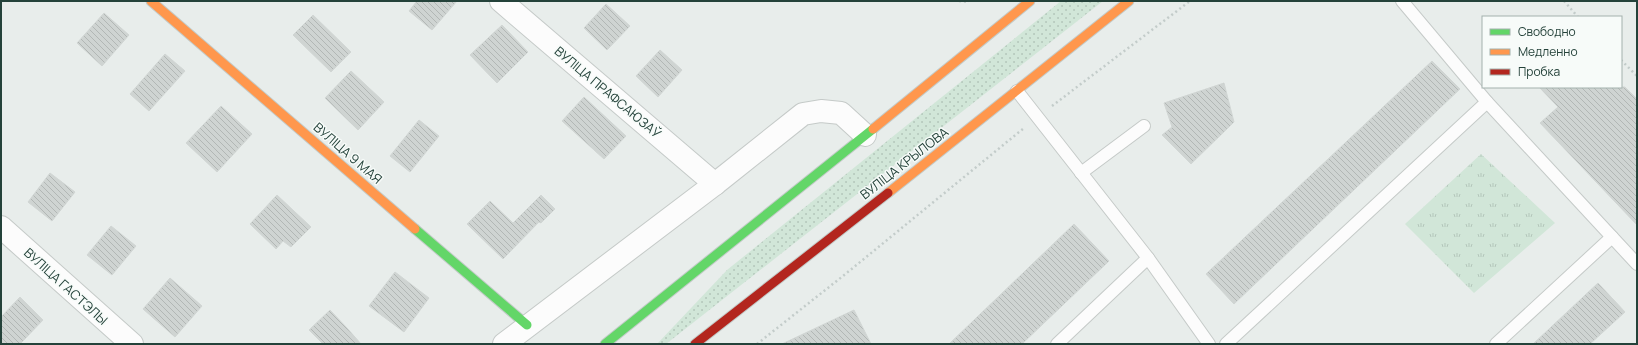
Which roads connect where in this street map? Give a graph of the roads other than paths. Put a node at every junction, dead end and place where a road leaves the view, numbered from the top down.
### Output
1 (151, 1) edge
2 (501, 1) edge
3 (1030, 1) edge
4 (1129, 1) edge
5 (1402, 1) edge
6 (1017, 91) junction
7 (1487, 102) junction
8 (1144, 126) dead end
9 (865, 135) junction
10 (1081, 173) junction
11 (715, 184) junction
12 (1, 228) edge
13 (1612, 237) junction
14 (1148, 258) junction
15 (1637, 264) edge
16 (527, 325) junction
17 (132, 344) edge
18 (504, 344) edge
19 (605, 344) edge
20 (695, 344) edge
21 (1057, 344) edge
22 (1209, 344) edge
23 (1226, 344) edge
24 (1496, 344) edge

1 - 16 main road, ВУЛІЦА 9 МАЯ
2 - 11 street, ВУЛІЦА ПРАФСАЮЗАЎ
3 - 9 main road
4 - 6 main road, ВУЛІЦА КРЫЛОВА
5 - 7 lane
6 - 10 lane
6 - 20 main road, ВУЛІЦА КРЫЛОВА
7 - 13 lane
7 - 23 lane
8 - 10 lane
9 - 11 street
9 - 19 main road
10 - 14 lane
11 - 16 street
12 - 17 street, ВУЛІЦА ГАСТЭЛЫ
13 - 15 lane
13 - 24 lane
14 - 21 lane
14 - 22 lane
16 - 18 street

